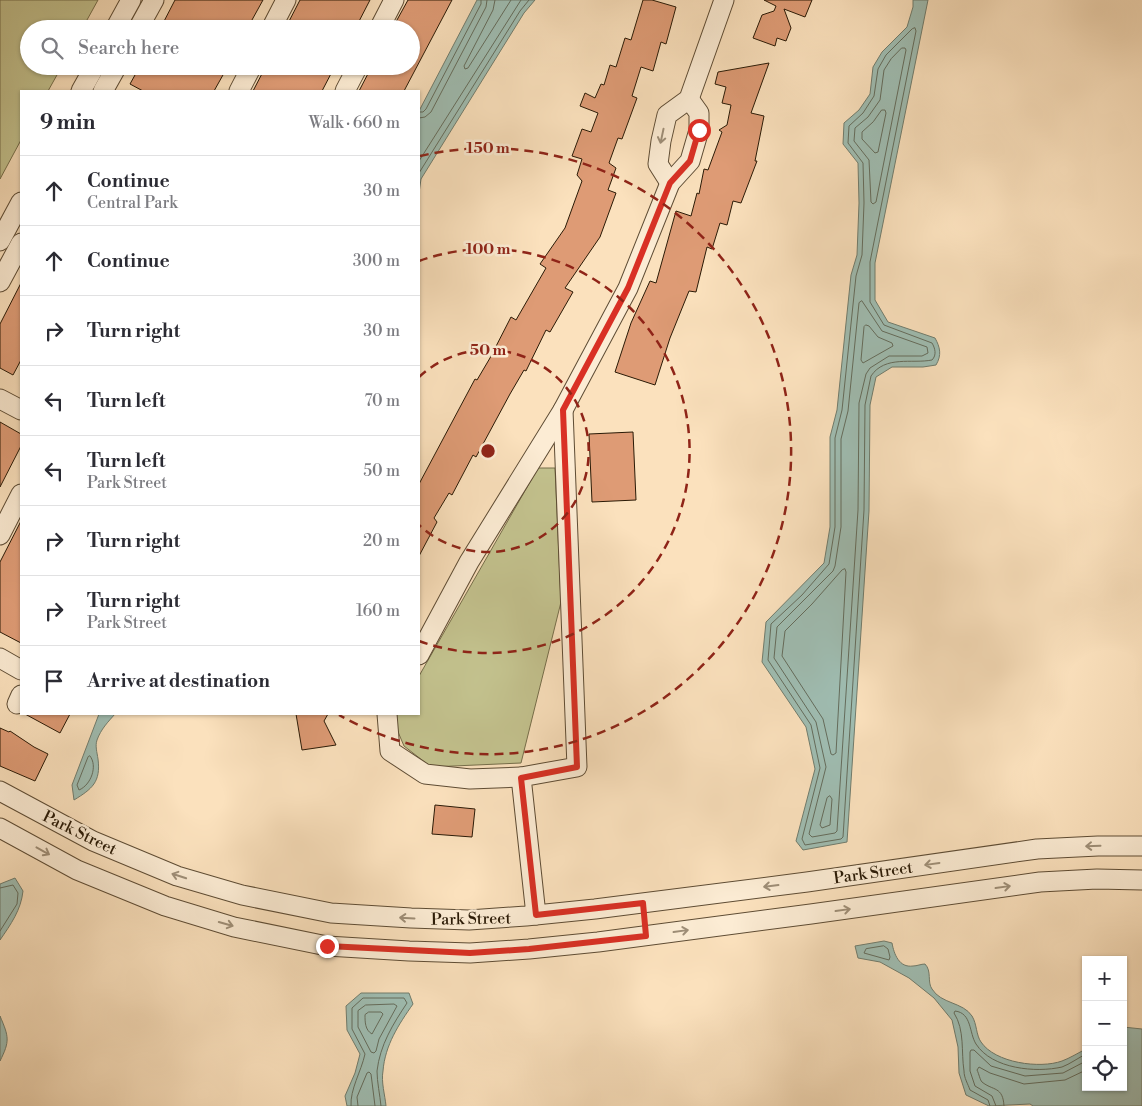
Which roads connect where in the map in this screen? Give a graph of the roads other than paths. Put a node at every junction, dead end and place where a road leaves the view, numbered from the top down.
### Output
1 (131, 0) edge
2 (154, 0) edge
3 (286, 0) edge
4 (394, 0) edge
5 (724, 0) edge
6 (120, 20) edge
7 (143, 20) edge
8 (276, 20) edge
9 (384, 20) edge
10 (90, 75) edge
11 (112, 75) edge
12 (247, 75) edge
13 (353, 75) edge
14 (82, 90) edge
15 (104, 90) edge
16 (240, 90) edge
17 (346, 90) edge
18 (689, 99) junction
19 (670, 183) junction
20 (20, 204) edge
21 (0, 241) edge
22 (20, 244) edge
23 (0, 282) edge
24 (0, 399) edge
25 (20, 409) edge
26 (563, 410) junction
27 (20, 496) edge
28 (0, 535) edge
29 (420, 653) edge
30 (0, 658) edge
31 (20, 669) edge
32 (388, 715) edge
33 (521, 778) junction
34 (0, 790) edge
35 (0, 828) edge
36 (1142, 846) edge
37 (1142, 880) edge
38 (211, 886) junction
39 (643, 903) junction
40 (536, 915) junction
41 (202, 917) junction
42 (646, 936) junction

1 - 6 street
2 - 7 street
3 - 8 street
4 - 9 street
5 - 18 street
10 - 14 street
11 - 15 street
12 - 16 street
13 - 17 street
18 - 19 street
18 -> 19 street
19 - 26 street
20 - 21 street
22 - 23 street
24 - 25 street
26 - 29 street
26 - 33 street
27 - 28 street
30 - 31 street
32 - 33 street
33 - 40 street
38 -> 34 street, Park Street
35 -> 41 street, Park Street
36 -> 39 street, Park Street
42 -> 37 street, Park Street
40 -> 38 street, Park Street
38 - 41 street
39 - 40 street, Park Street
39 - 42 street
41 -> 42 street, Park Street

